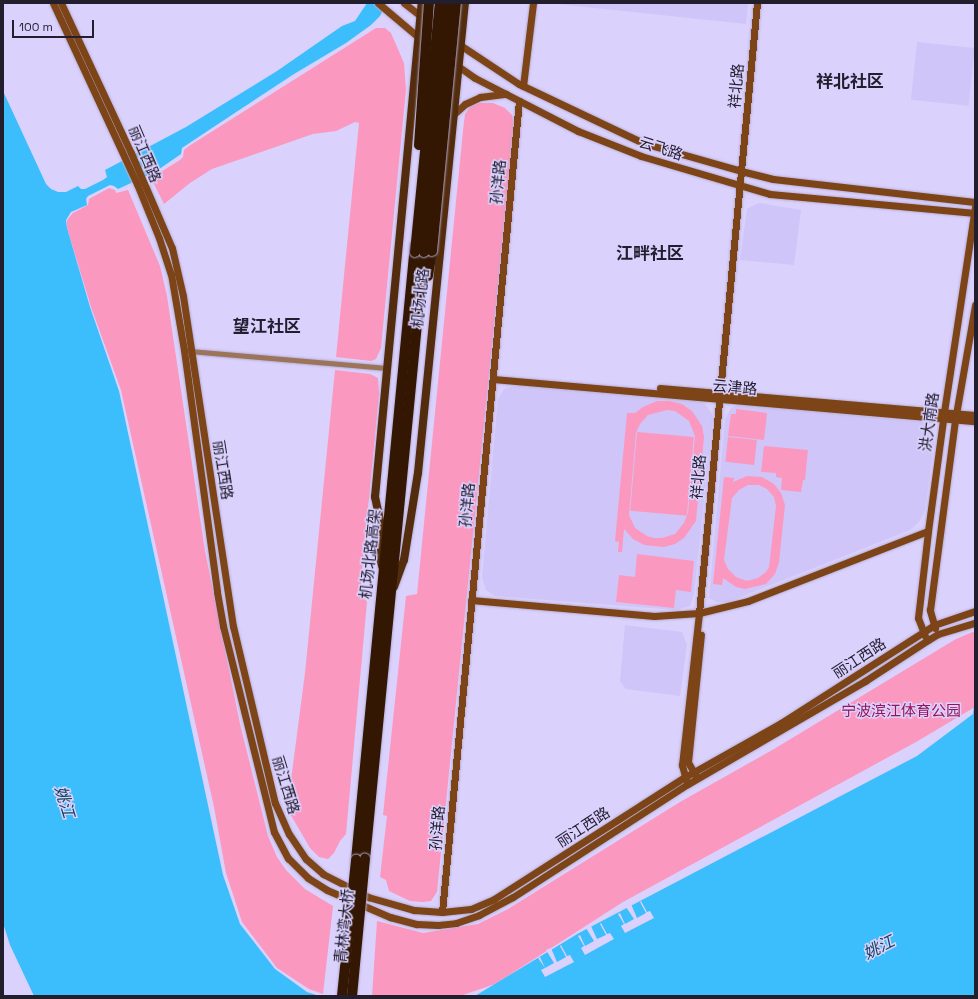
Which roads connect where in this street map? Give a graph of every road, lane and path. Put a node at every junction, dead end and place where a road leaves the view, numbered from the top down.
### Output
1 (53, 3) edge
2 (61, 3) edge
3 (378, 3) edge
4 (404, 3) edge
5 (422, 3) edge
6 (429, 3) edge
7 (440, 3) edge
8 (448, 3) edge
9 (456, 3) edge
10 (465, 3) edge
11 (533, 3) edge
12 (757, 3) edge
13 (420, 17) junction
14 (418, 38) junction
15 (460, 46) junction
16 (459, 67) junction
17 (523, 86) junction
18 (506, 94) junction
19 (519, 101) junction
20 (454, 114) junction
21 (741, 171) junction
22 (140, 182) junction
23 (741, 186) junction
24 (975, 202) edge
25 (975, 211) edge
26 (424, 251) junction
27 (975, 305) edge
28 (188, 351) junction
29 (387, 368) junction
30 (493, 377) junction
31 (721, 396) junction
32 (943, 415) junction
33 (975, 415) edge
34 (955, 417) junction
35 (975, 421) edge
36 (928, 531) junction
37 (383, 571) junction
38 (392, 594) junction
39 (472, 600) junction
40 (975, 611) edge
41 (701, 613) junction
42 (975, 623) edge
43 (934, 625) junction
44 (923, 633) junction
45 (938, 634) junction
46 (928, 640) junction
47 (695, 776) junction
48 (687, 780) junction
49 (361, 859) junction
50 (442, 912) junction
51 (342, 996) edge
52 (352, 996) edge

1 - 22 main road, 丽江西路
2 - 22 main road, 丽江西路
3 - 14 main road, 云飞路
4 - 13 main road, 云飞路
5 - 13 main road, 机场北路
6 - 26 highway, bridge
7 - 26 highway, 机场北路, bridge
8 - 26 highway, 机场北路, bridge
9 - 26 highway, bridge
10 - 15 main road, 机场北路
11 - 17 main road
12 - 21 main road, 祥北路
13 - 14 main road, 机场北路
13 - 15 main road, 云飞路
14 - 16 main road, 云飞路
14 - 29 main road, 机场北路
15 - 16 main road, 机场北路
15 - 17 main road, 云飞路
16 - 18 main road, 云飞路
16 - 20 main road, 机场北路
17 - 21 main road, 云飞路
18 - 19 main road, 云飞路
18 - 20 main road
19 - 23 main road, 云飞路
19 - 30 main road, 孙洋路
20 - 38 main road, 机场北路
21 - 23 main road, 祥北路
21 - 24 main road, 云飞路
22 - 28 main road, 丽江西路
23 - 25 main road, 云飞路
23 - 31 main road, 祥北路
25 - 32 main road, 洪大南路
26 - 37 highway, 机场北路高架
26 - 38 highway, 机场北路高架
27 - 34 main road, 洪大南路
28 - 29 street
28 - 48 main road, 丽江西路
28 - 50 main road, 丽江西路
29 - 37 main road, 机场北路
30 - 31 main road, 云津路
30 - 39 main road, 孙洋路
31 - 32 main road, 云津路
31 - 41 main road, 祥北路
32 - 34 main road, 云津路
32 - 36 main road, 洪大南路
33 - 34 main road, 云津路
34 - 35 main road, 云津路
34 - 43 main road, 洪大南路
36 - 41 main road
36 - 44 main road, 洪大南路
37 - 49 highway, 机场北路高架
38 - 49 highway, 机场北路高架
39 - 41 main road
39 - 50 main road, 孙洋路
40 - 43 main road, 丽江西路
41 - 47 main road, 祥北路
41 - 48 main road, 祥北路
42 - 45 main road, 丽江西路
43 - 44 main road, 丽江西路
43 - 45 main road, 洪大南路
44 - 46 main road, 洪大南路
44 - 47 main road, 丽江西路
45 - 46 main road, 丽江西路
46 - 47 main road, 丽江西路
47 - 48 main road, 丽江西路
48 - 50 main road, 丽江西路
49 - 51 highway, 青林湾大桥, bridge
49 - 52 highway, 青林湾大桥, bridge

